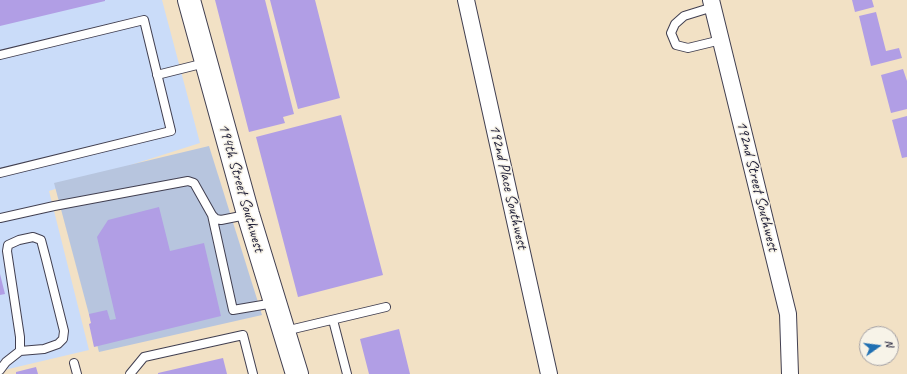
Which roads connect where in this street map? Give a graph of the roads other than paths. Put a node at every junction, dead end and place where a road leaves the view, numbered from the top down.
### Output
1 (189, 0) edge
2 (466, 0) edge
3 (712, 3) edge
4 (721, 40) junction
5 (0, 55) edge
6 (206, 63) junction
7 (157, 75) junction
8 (0, 173) edge
9 (248, 214) junction
10 (212, 215) junction
11 (0, 218) edge
12 (275, 302) junction
13 (386, 307) dead end
14 (333, 320) junction
15 (284, 332) junction
16 (20, 351) junction
17 (74, 364) dead end
18 (0, 370) edge
19 (77, 374) edge
20 (130, 374) edge
21 (253, 374) edge
22 (297, 374) edge
23 (347, 374) edge
24 (549, 374) edge
25 (790, 374) edge

1 - 6 street, 194th Street Southwest
2 - 24 street, 192nd Place Southwest
3 - 4 street, 192nd Street Southwest
3 - 4 lane
4 - 25 street, 192nd Street Southwest
5 - 7 lane
6 - 7 lane
6 - 9 street, 194th Street Southwest
7 - 8 lane
9 - 10 lane
9 - 12 street, 194th Street Southwest
10 - 11 lane
10 - 12 lane
12 - 15 street, 194th Street Southwest
13 - 14 lane
14 - 15 lane
14 - 23 lane
15 - 22 street, 194th Street Southwest
16 - 16 lane
16 - 18 lane
17 - 19 lane
20 - 21 lane

